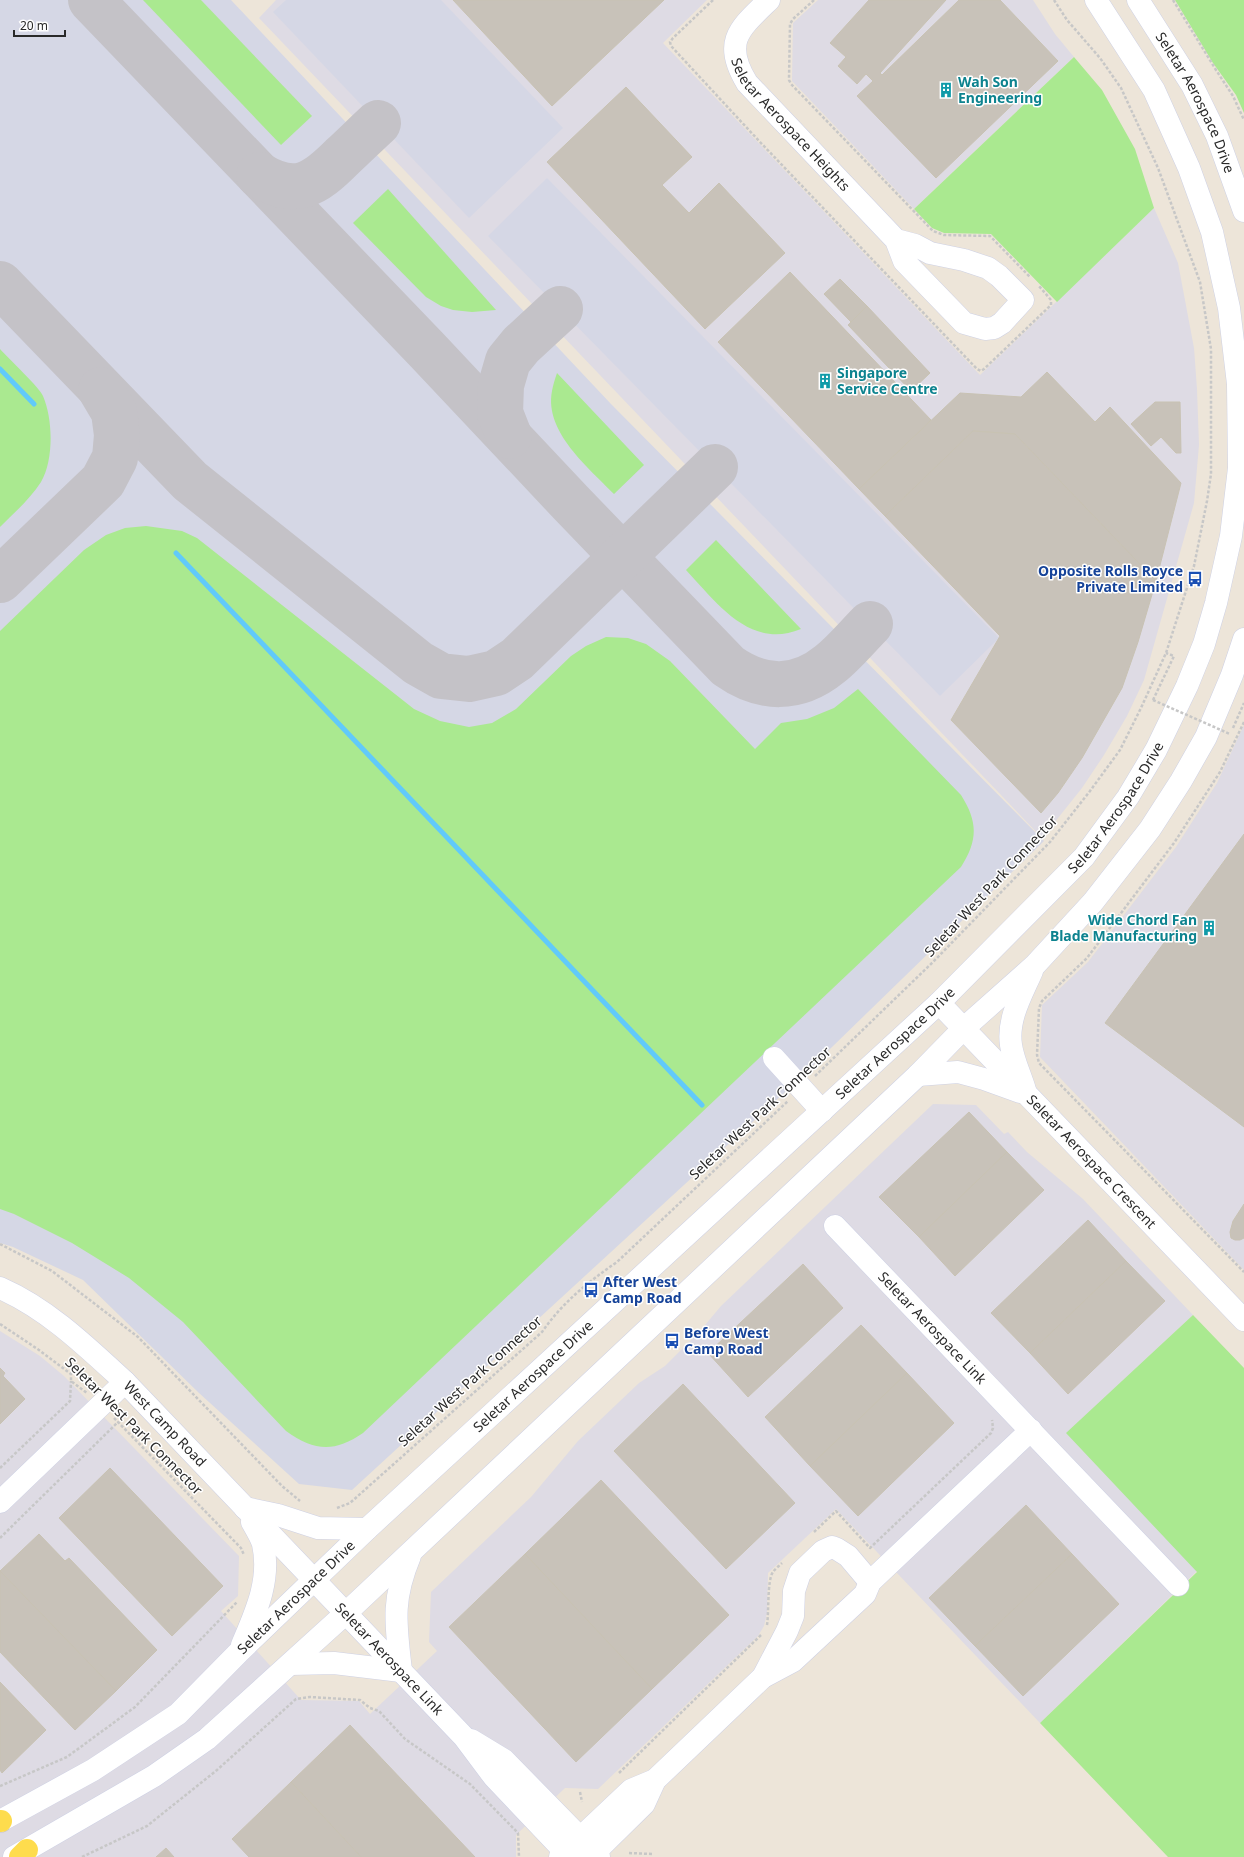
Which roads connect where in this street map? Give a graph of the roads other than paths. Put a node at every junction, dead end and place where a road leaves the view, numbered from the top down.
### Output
1 (769, 0) edge
2 (1096, 0) edge
3 (1138, 0) edge
4 (1244, 211) edge
5 (896, 240) junction
6 (1244, 639) edge
7 (1035, 965) junction
8 (939, 1004) junction
9 (963, 1029) junction
10 (774, 1058) dead end
11 (918, 1075) junction
12 (1027, 1095) junction
13 (822, 1111) junction
14 (835, 1226) dead end
15 (0, 1288) edge
16 (1244, 1320) edge
17 (125, 1382) junction
18 (1031, 1430) junction
19 (0, 1502) edge
20 (245, 1508) junction
21 (367, 1529) junction
22 (412, 1551) junction
23 (314, 1580) junction
24 (870, 1582) junction
25 (1178, 1585) dead end
26 (346, 1613) junction
27 (240, 1651) junction
28 (290, 1664) junction
29 (401, 1671) junction
30 (763, 1677) junction
31 (464, 1737) junction
32 (0, 1821) edge
33 (591, 1851) edge
34 (20, 1855) edge
35 (565, 1855) edge

1 - 5 street, Seletar Aerospace Heights
2 - 8 street, Seletar Aerospace Drive
3 - 4 street, Seletar Aerospace Drive
5 - 5 street, Seletar Aerospace Heights
6 - 7 street
7 - 9 street
7 - 12 street
8 - 9 street, Seletar Aerospace Crescent
8 - 13 street, Seletar Aerospace Drive
9 - 11 street
9 - 12 street, Seletar Aerospace Crescent
10 - 13 street
11 - 12 street
11 - 22 street
12 - 16 street, Seletar Aerospace Crescent
13 - 21 street, Seletar Aerospace Drive
14 - 18 street, Seletar Aerospace Link
15 - 17 street, West Camp Road
17 - 19 street
17 - 20 street, West Camp Road
18 - 24 street
18 - 25 street, Seletar Aerospace Link
20 - 21 street
20 - 23 street, West Camp Road
20 - 27 street
21 - 23 street, Seletar Aerospace Drive
22 - 26 street
22 - 29 street
23 - 26 street, Seletar Aerospace Link
23 - 27 street, Seletar Aerospace Drive
24 - 30 street
24 - 30 street
26 - 28 street
26 - 29 street, Seletar Aerospace Link
27 - 32 street, Seletar Aerospace Drive
28 - 29 street
28 - 34 street
29 - 31 street, Seletar Aerospace Link
30 - 33 street
31 - 33 street, Seletar Aerospace Link
31 - 35 street, Seletar Aerospace Link
33 - 35 street

